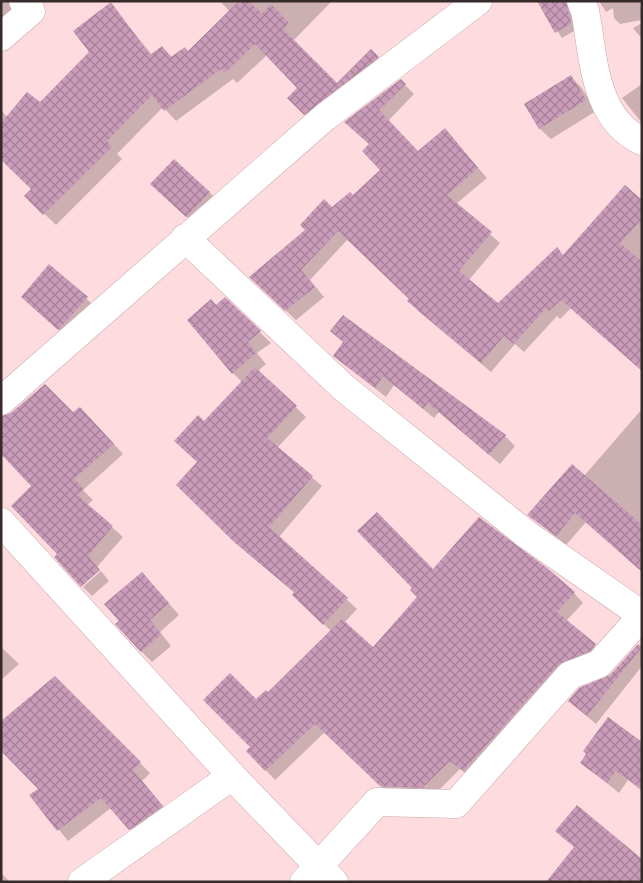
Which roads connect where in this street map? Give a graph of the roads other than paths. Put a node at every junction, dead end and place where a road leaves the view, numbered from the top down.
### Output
1 (478, 1) edge
2 (581, 1) edge
3 (31, 5) edge
4 (1, 37) edge
5 (642, 141) edge
6 (185, 238) junction
7 (5, 388) edge
8 (1, 522) edge
9 (642, 615) edge
10 (232, 776) junction
11 (319, 876) edge
12 (82, 882) edge

1 - 6 street
2 - 5 street
3 - 4 street
6 - 7 street
6 - 9 street
8 - 10 street
9 - 11 street
10 - 11 street
10 - 12 street

